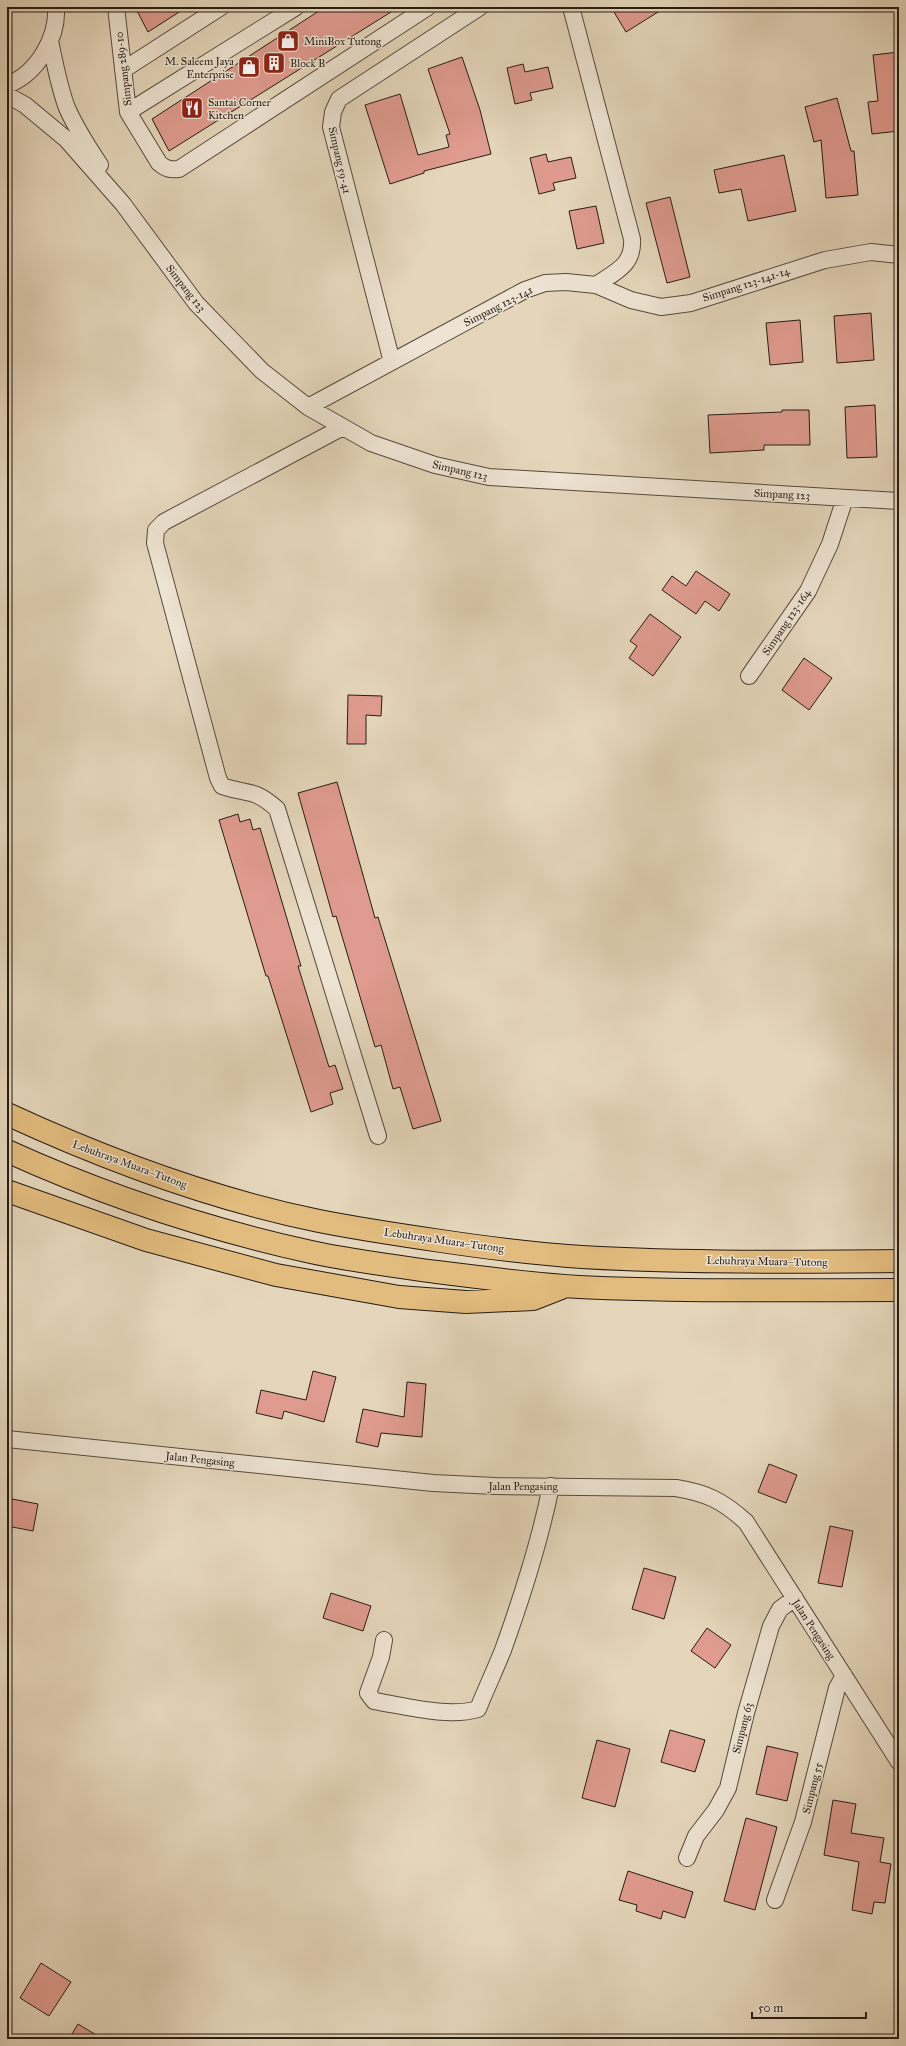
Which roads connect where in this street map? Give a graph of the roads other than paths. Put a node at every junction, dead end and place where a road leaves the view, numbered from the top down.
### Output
1 (56, 7) edge
2 (116, 7) edge
3 (221, 7) edge
4 (296, 7) edge
5 (428, 7) edge
6 (480, 7) edge
7 (571, 7) edge
8 (406, 13) edge
9 (50, 41) junction
10 (123, 70) junction
11 (7, 85) edge
12 (7, 95) edge
13 (128, 112) junction
14 (123, 204) junction
15 (899, 255) edge
16 (596, 285) junction
17 (392, 362) junction
18 (308, 407) junction
19 (343, 427) junction
20 (845, 498) junction
21 (899, 501) edge
22 (749, 676) dead end
23 (7, 1114) edge
24 (378, 1136) dead end
25 (7, 1151) edge
26 (7, 1191) edge
27 (899, 1261) edge
28 (568, 1286) junction
29 (899, 1290) edge
30 (7, 1439) edge
31 (551, 1486) junction
32 (795, 1598) junction
33 (384, 1640) dead end
34 (844, 1675) junction
35 (899, 1762) edge
36 (687, 1858) dead end
37 (775, 1900) dead end

1 - 9 street
2 - 10 street, Simpang 289-10
3 - 10 street
4 - 13 street
5 - 8 street, Simpang 289-10
6 - 17 street, Simpang 59-41
7 - 16 street
8 - 13 street, Simpang 289-10
9 - 11 street
9 - 14 street, Simpang 123
10 - 13 street, Simpang 289-10
12 - 14 street, Simpang 123
14 - 18 street, Simpang 123
15 - 16 street, Simpang 123-141-14
16 - 17 street, Simpang 123-141
17 - 18 street, Simpang 123-141
18 - 19 street, Simpang 123
19 - 20 street, Simpang 123
19 - 24 street
20 - 21 street, Simpang 123
20 - 22 street, Simpang 123-164
23 - 27 highway, Lebuhraya Muara–Tutong
25 - 28 highway
26 - 28 highway
28 - 29 highway
30 - 31 street, Jalan Pengasing
31 - 32 street, Jalan Pengasing
31 - 33 street
32 - 34 street, Jalan Pengasing
32 - 36 street, Simpang 63
34 - 35 street, Jalan Pengasing
34 - 37 street, Simpang 55

